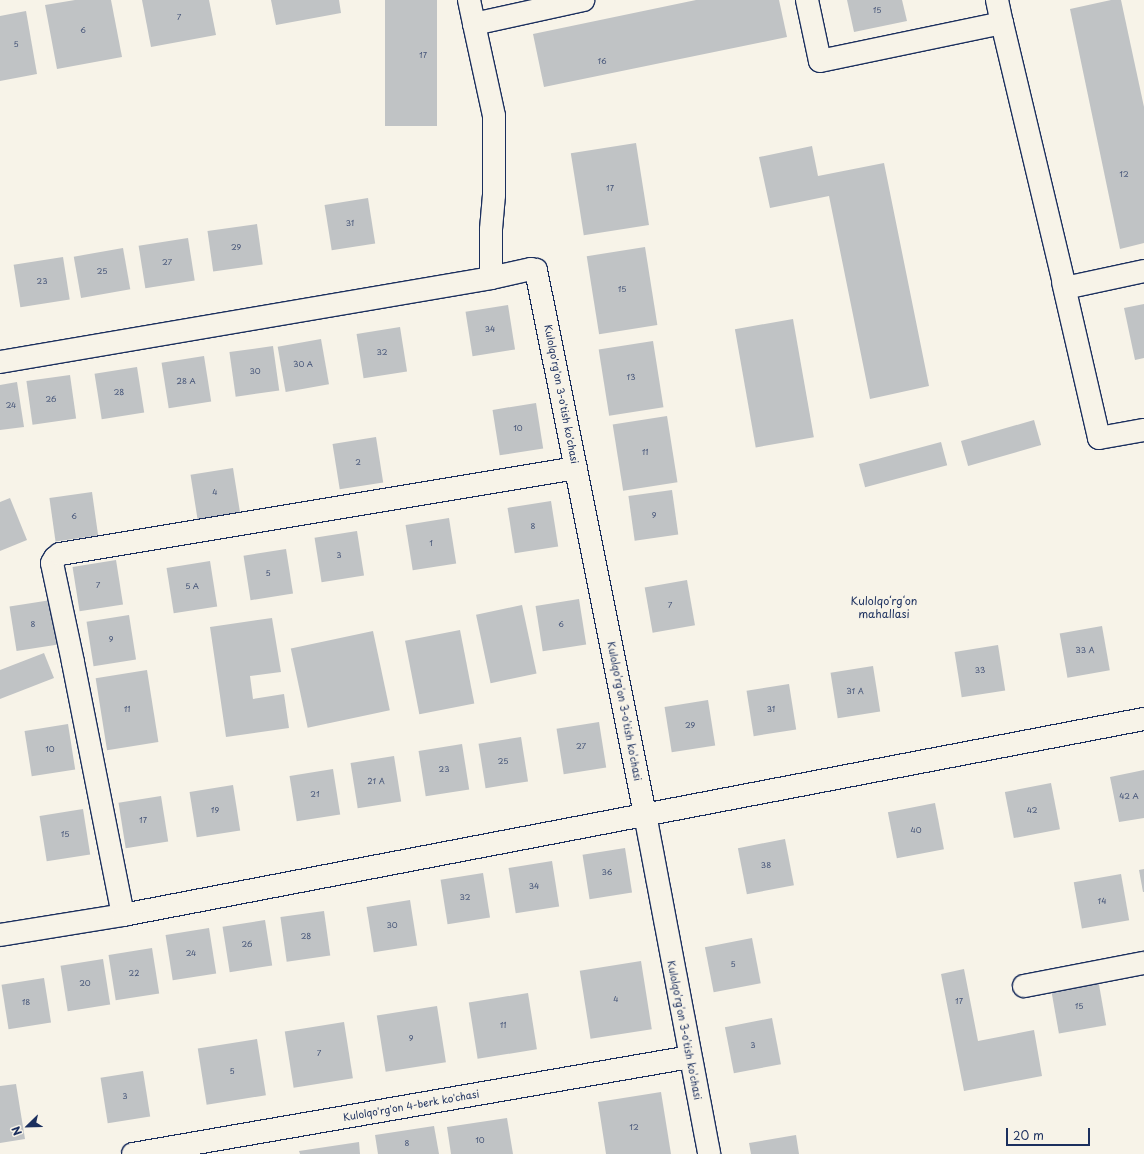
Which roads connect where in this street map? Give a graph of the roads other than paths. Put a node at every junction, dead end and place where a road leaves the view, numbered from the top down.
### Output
1 (469, 0) edge
2 (583, 0) edge
3 (808, 0) edge
4 (997, 0) edge
5 (1002, 23) junction
6 (474, 24) junction
7 (1144, 271) edge
8 (491, 278) junction
9 (1063, 282) junction
10 (0, 362) edge
11 (1144, 430) edge
12 (576, 468) junction
13 (1144, 719) edge
14 (645, 814) junction
15 (123, 914) junction
16 (0, 935) edge
17 (1144, 963) edge
18 (1024, 986) dead end
19 (690, 1057) junction
20 (133, 1154) edge
21 (709, 1154) edge

1 - 6 street
2 - 6 street
3 - 5 street
4 - 5 street
5 - 9 street
6 - 8 street
7 - 9 street
8 - 10 street
8 - 12 street, Kulolqo'rg'on 3-o'tish ko'chasi
9 - 11 street
12 - 14 street, Kulolqo'rg'on 3-o'tish ko'chasi
12 - 15 street
13 - 14 street
14 - 15 street
14 - 19 street, Kulolqo'rg'on 3-o'tish ko'chasi
15 - 16 street
17 - 18 street
19 - 20 street, Kulolqo'rg'on 4-berk ko'chasi
19 - 21 street, Kulolqo'rg'on 3-o'tish ko'chasi

